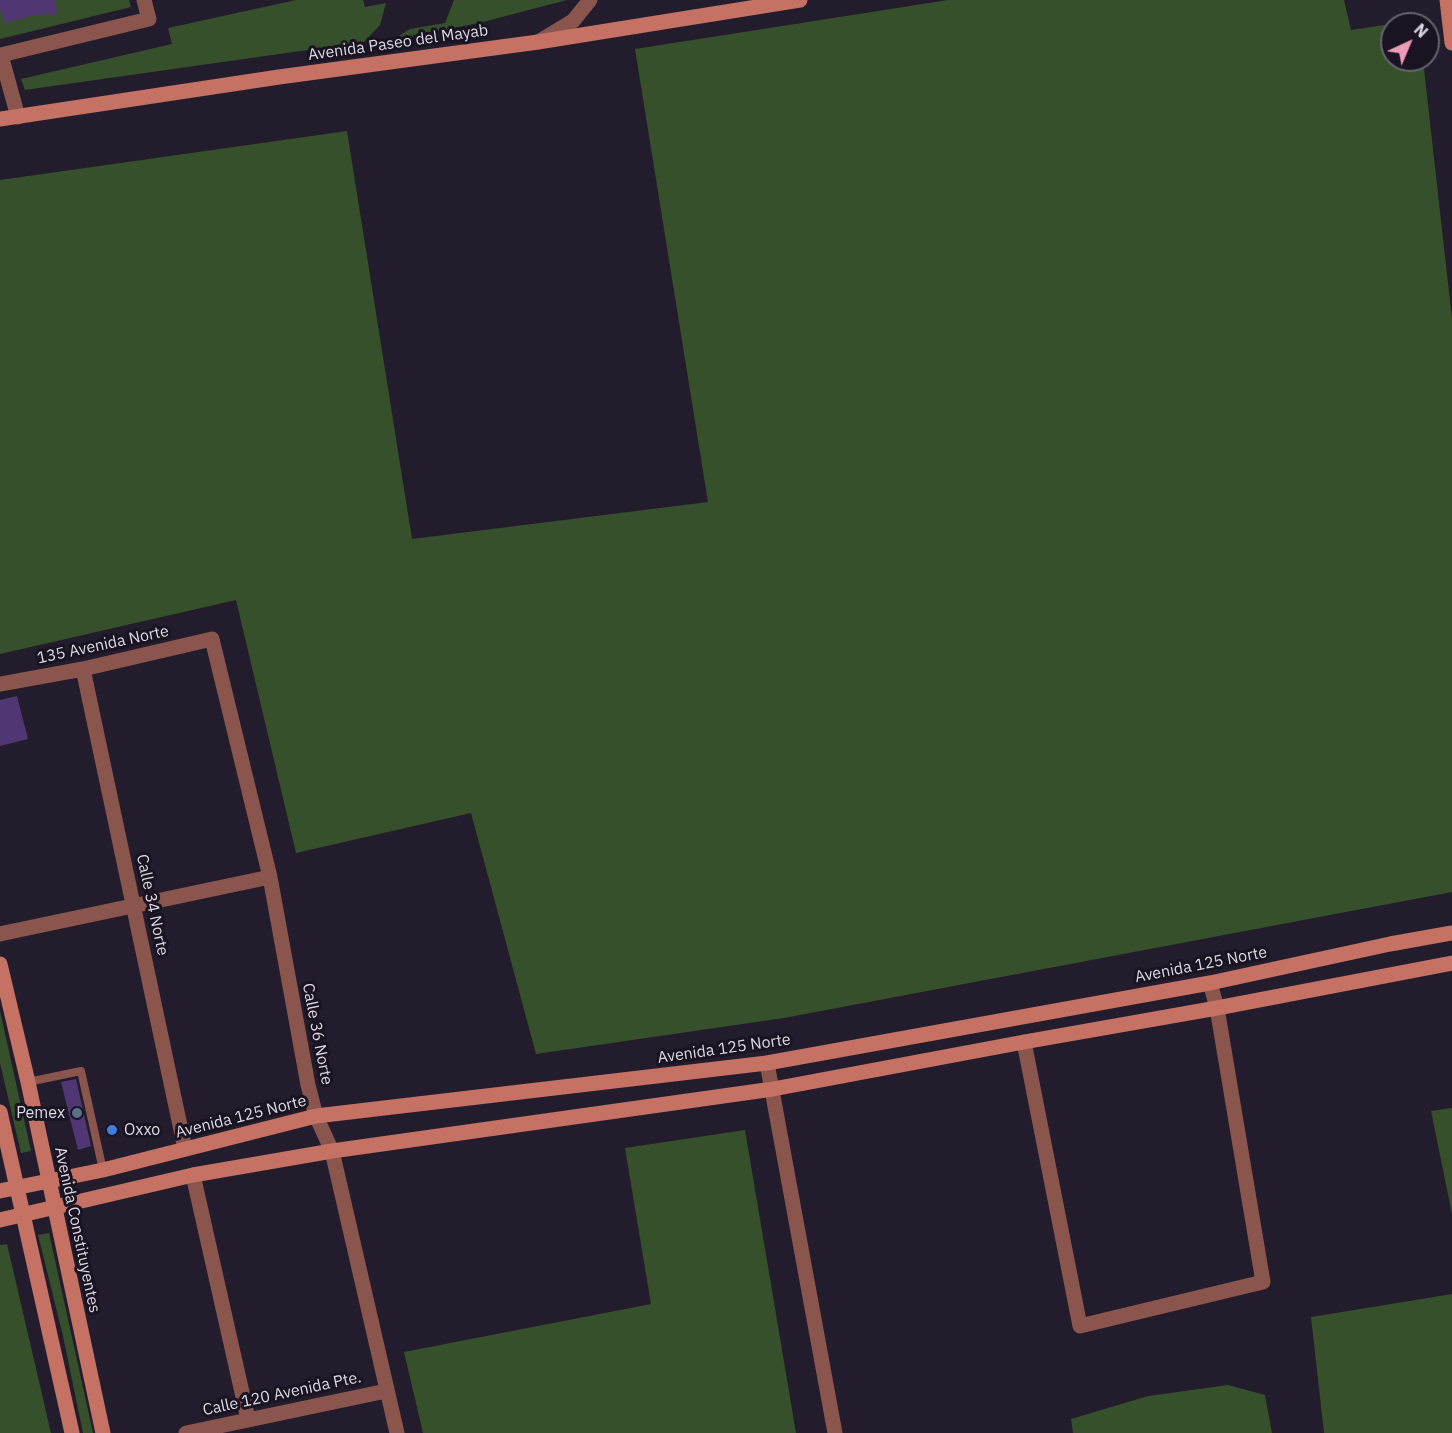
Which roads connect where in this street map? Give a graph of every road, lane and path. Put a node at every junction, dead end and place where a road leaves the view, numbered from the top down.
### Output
1 (144, 0) edge
2 (590, 0) edge
3 (800, 0) edge
4 (1447, 0) edge
5 (538, 42) junction
6 (1452, 43) edge
7 (18, 117) junction
8 (0, 119) edge
9 (212, 639) joint
10 (83, 669) junction
11 (0, 684) edge
12 (270, 877) junction
13 (134, 905) junction
14 (1452, 933) edge
15 (0, 934) edge
16 (1452, 963) edge
17 (0, 964) edge
18 (1210, 983) junction
19 (1218, 1008) junction
20 (1024, 1042) junction
21 (767, 1063) junction
22 (28, 1082) junction
23 (773, 1089) junction
24 (0, 1112) edge
25 (316, 1116) junction
26 (185, 1149) junction
27 (332, 1151) junction
28 (103, 1170) junction
29 (193, 1175) junction
30 (49, 1181) junction
31 (16, 1186) junction
32 (0, 1191) edge
33 (53, 1208) junction
34 (24, 1214) junction
35 (0, 1220) edge
36 (386, 1391) junction
37 (248, 1419) junction
38 (72, 1433) edge
39 (103, 1433) edge
40 (186, 1433) edge
41 (396, 1433) edge
42 (835, 1433) edge

1 - 7 street
2 - 5 street
3 - 5 main road, Avenida Paseo del Mayab
4 - 6 main road
5 - 7 main road, Avenida Paseo del Mayab
7 - 8 main road, Avenida Paseo del Mayab
9 - 10 street, 135 Avenida Norte
9 - 12 street, Calle 36 Norte
10 - 11 street, 135 Avenida Norte
10 - 13 street, Calle 34 Norte
12 - 13 street
12 - 25 street, Calle 36 Norte
13 - 15 street
13 - 26 street, Calle 34 Norte
14 - 18 main road, Avenida 125 Norte
16 - 19 main road
17 - 22 main road, Avenida Constituyentes
18 - 19 street
18 - 21 main road, Avenida 125 Norte
19 - 20 main road
19 - 20 street
20 - 23 main road
21 - 23 street
21 - 25 main road, Avenida 125 Norte
22 - 28 lane
22 - 30 main road, Avenida Constituyentes
23 - 27 main road
23 - 42 street
24 - 31 main road
25 - 26 main road, Avenida 125 Norte
25 - 27 street, Calle 36 Norte
26 - 28 main road, Avenida 125 Norte
27 - 29 main road
27 - 36 street, Calle 36 Norte
28 - 30 main road, Avenida 125 Norte
29 - 33 main road
29 - 37 street
30 - 31 main road, Avenida 125 Norte
30 - 33 main road, Avenida Constituyentes
31 - 32 main road, Avenida 125 Norte
31 - 34 main road
33 - 34 main road
33 - 39 main road, Avenida Constituyentes
34 - 35 main road
34 - 38 main road
36 - 37 street, Calle 120 Avenida Pte.
36 - 41 street, Calle 36 Norte
37 - 40 street, Calle 120 Avenida Pte.

